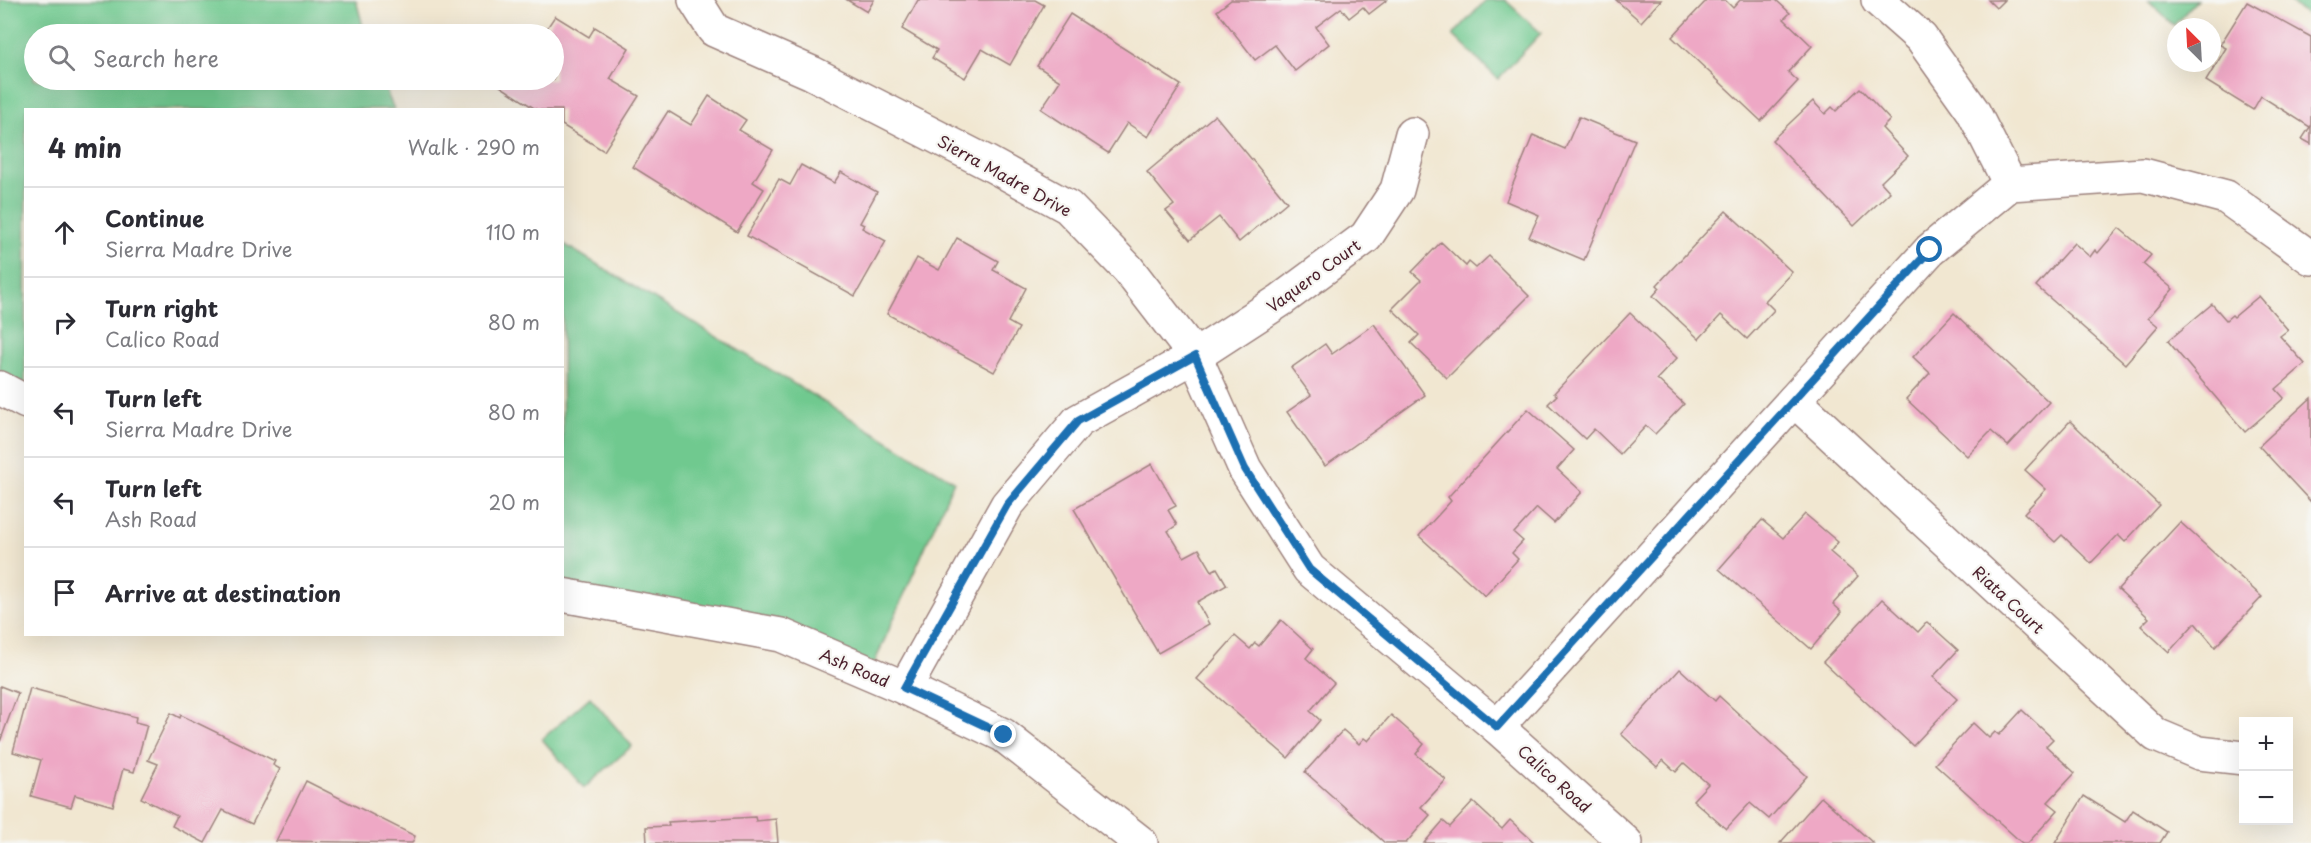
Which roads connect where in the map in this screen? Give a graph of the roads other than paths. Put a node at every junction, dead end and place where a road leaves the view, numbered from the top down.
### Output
1 (695, 0) edge
2 (1878, 0) edge
3 (1412, 134) dead end
4 (2010, 184) junction
5 (2311, 258) edge
6 (1195, 356) junction
7 (0, 388) edge
8 (1794, 400) junction
9 (24, 401) edge
10 (564, 596) edge
11 (904, 688) junction
12 (1497, 727) junction
13 (2239, 757) edge
14 (1141, 843) edge
15 (1626, 843) edge

1 - 6 street, Sierra Madre Drive
2 - 4 street
3 - 6 street, Vaquero Court
4 - 5 street
4 - 8 street
6 - 11 street
6 - 12 street, Calico Road
7 - 9 street
8 - 12 street
8 - 13 street, Riata Court
10 - 11 street, Ash Road
11 - 14 street, Ash Road
12 - 15 street, Calico Road

